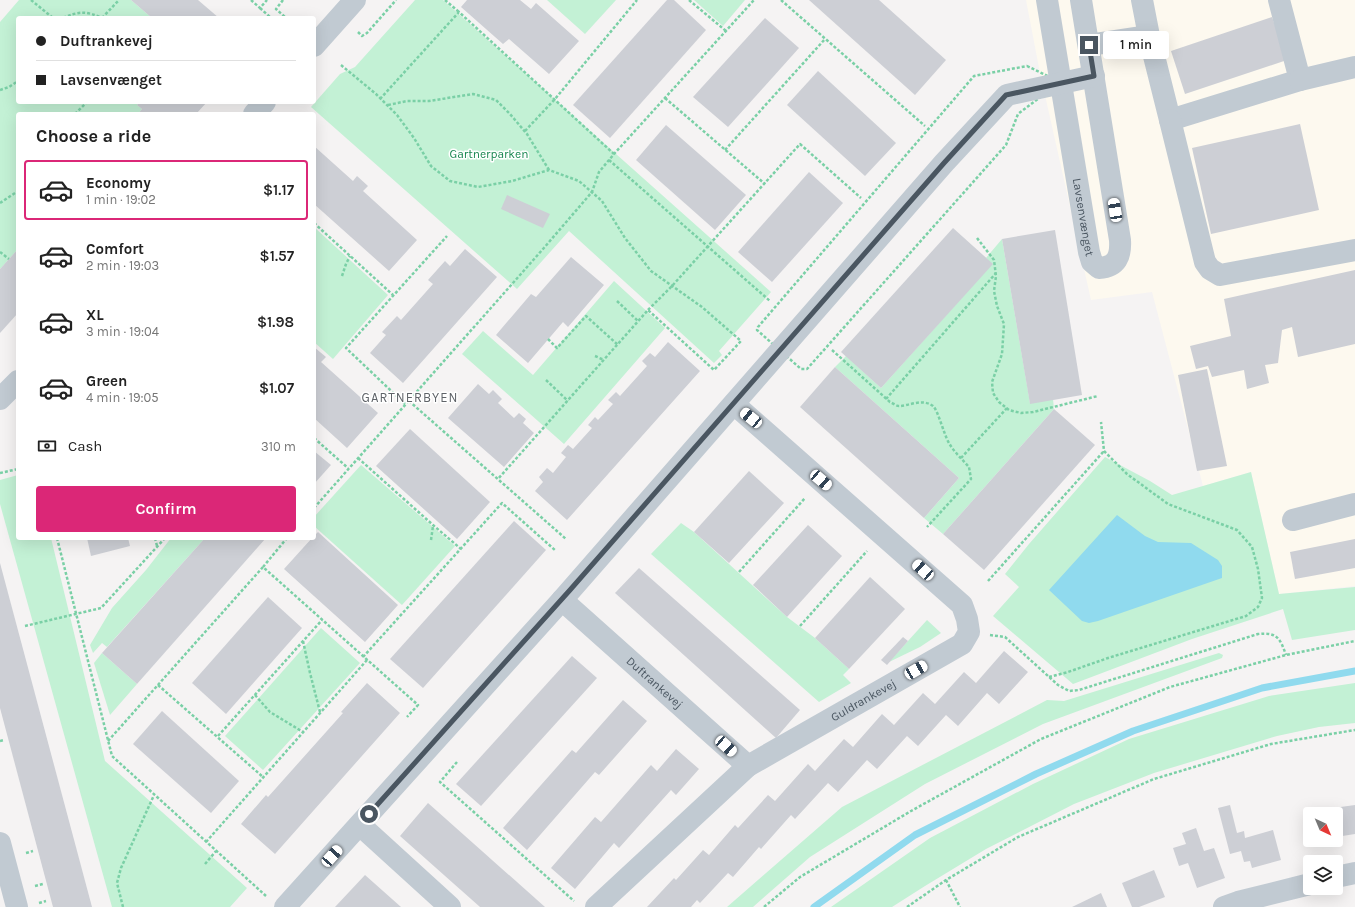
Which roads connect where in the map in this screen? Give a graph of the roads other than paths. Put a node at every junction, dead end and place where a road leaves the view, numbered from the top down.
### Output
1 (355, 0) edge
2 (1047, 0) edge
3 (1081, 0) edge
4 (1142, 0) edge
5 (1279, 0) edge
6 (1149, 36) junction
7 (316, 44) edge
8 (1089, 45) junction
9 (1355, 68) edge
10 (1094, 76) junction
11 (1300, 80) junction
12 (1060, 82) junction
13 (263, 104) edge
14 (256, 112) edge
15 (1170, 120) junction
16 (1355, 250) edge
17 (16, 383) edge
18 (0, 399) edge
19 (734, 404) junction
20 (1355, 504) edge
21 (1293, 520) dead end
22 (562, 600) junction
23 (748, 766) junction
24 (360, 825) junction
25 (0, 843) edge
26 (1355, 872) edge
27 (1343, 875) edge
28 (1303, 886) edge
29 (288, 902) edge
30 (587, 906) edge
31 (17, 907) edge
32 (450, 907) edge
33 (1224, 907) edge

1 - 7 street
2 - 12 street, Lavsenvænget
3 - 8 street, Lavsenvænget
4 - 6 street
5 - 11 street
6 - 8 street
6 - 15 street
8 - 10 street, Lavsenvænget
9 - 11 street
10 - 12 street
10 - 12 street, Lavsenvænget
11 - 15 street
12 - 19 street
13 - 14 street
15 - 16 street
17 - 18 street
19 - 22 street
19 - 23 street, Guldrankevej
20 - 21 street
22 - 23 street, Duftrankevej
22 - 24 street
23 - 30 street, Guldrankevej
24 - 29 street
24 - 32 street
25 - 31 street
26 - 27 street
28 - 33 street

